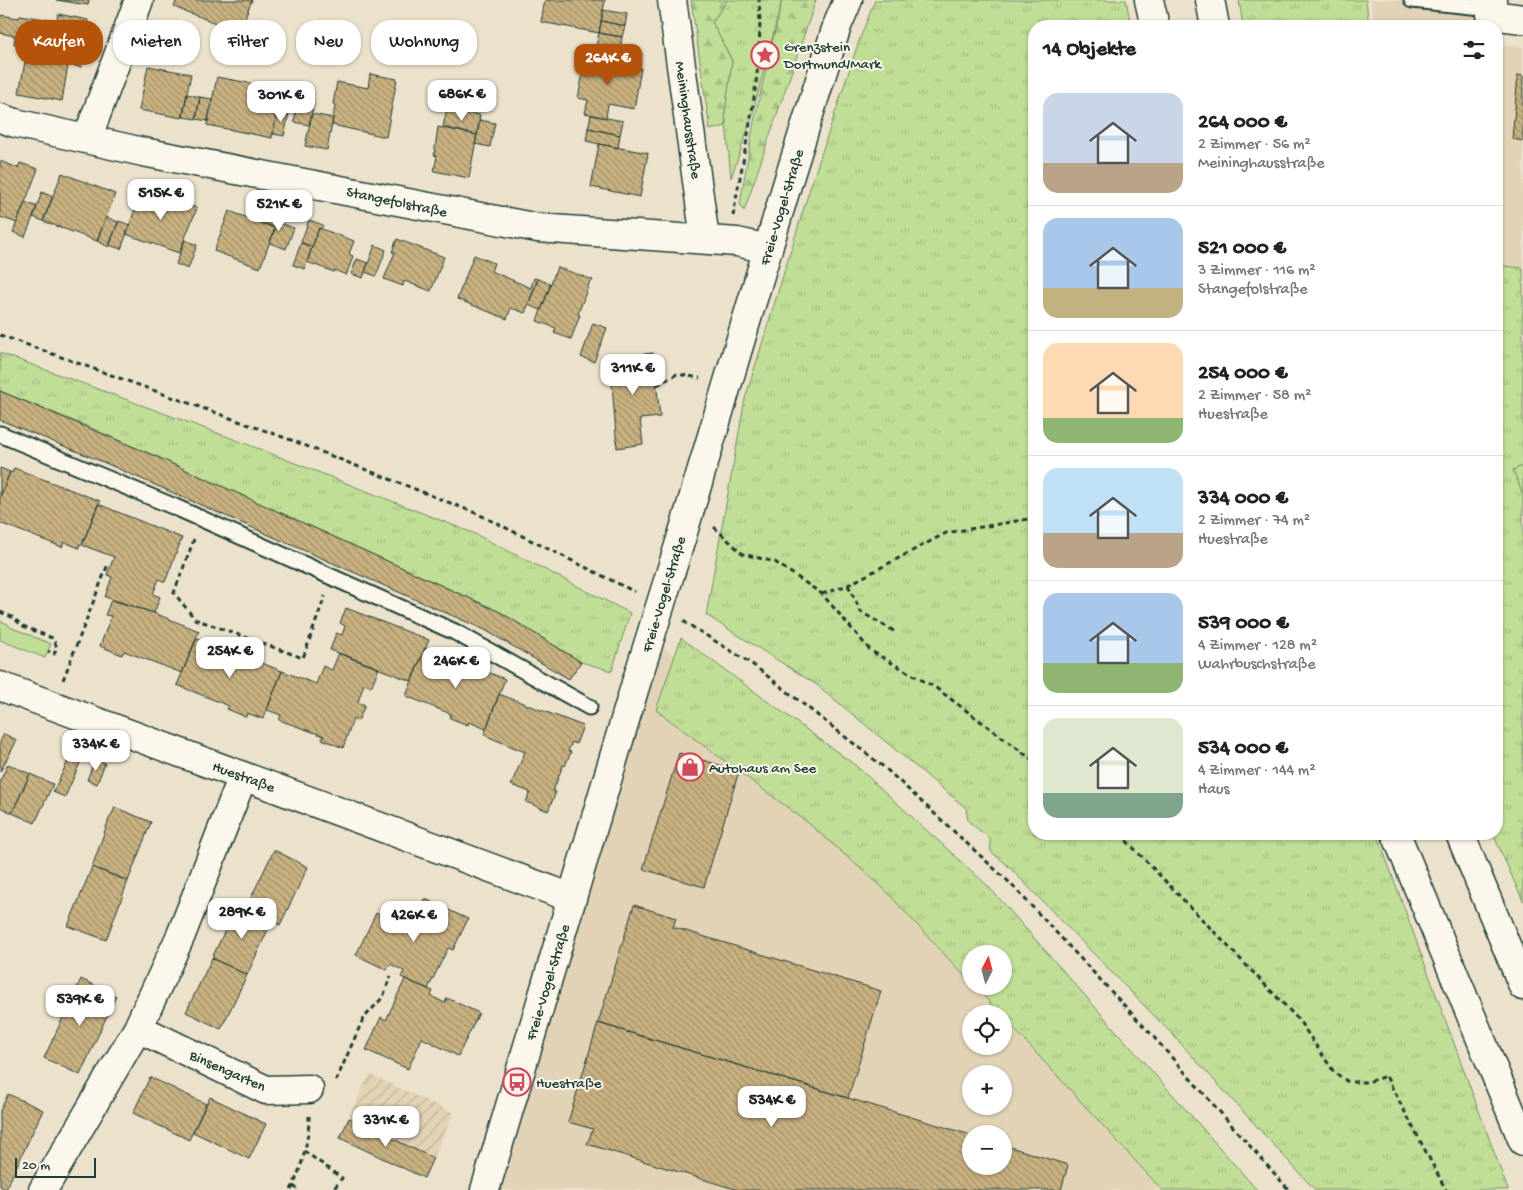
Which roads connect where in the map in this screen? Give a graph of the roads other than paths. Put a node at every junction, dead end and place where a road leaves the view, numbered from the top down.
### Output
1 (139, 0) edge
2 (672, 0) edge
3 (848, 0) edge
4 (1150, 0) edge
5 (1210, 0) edge
6 (1412, 0) edge
7 (1492, 4) edge
8 (1523, 19) edge
9 (1154, 20) edge
10 (1214, 20) edge
11 (0, 118) edge
12 (87, 139) junction
13 (705, 239) junction
14 (768, 248) junction
15 (0, 434) edge
16 (0, 686) edge
17 (589, 706) dead end
18 (243, 776) junction
19 (1398, 840) edge
20 (1462, 840) edge
21 (572, 898) junction
22 (1523, 986) edge
23 (138, 1028) junction
24 (321, 1089) road end
25 (1523, 1141) edge
26 (43, 1190) edge
27 (485, 1190) edge

1 - 12 main road
2 - 13 main road, Meininghausstraße
3 - 14 main road, Freie-Vogel-Straße
4 - 9 main road
5 - 10 main road
6 - 7 lane
7 - 8 main road
11 - 12 main road, Stangefolstraße
12 - 13 main road, Stangefolstraße
13 - 14 main road, Stangefolstraße
14 - 21 main road, Freie-Vogel-Straße, bridge
15 - 17 lane
16 - 18 main road, Huestraße
18 - 21 main road, Huestraße
18 - 23 main road
19 - 25 main road
20 - 22 main road
21 - 27 main road, Freie-Vogel-Straße
23 - 24 main road, Binsengarten
23 - 26 main road

